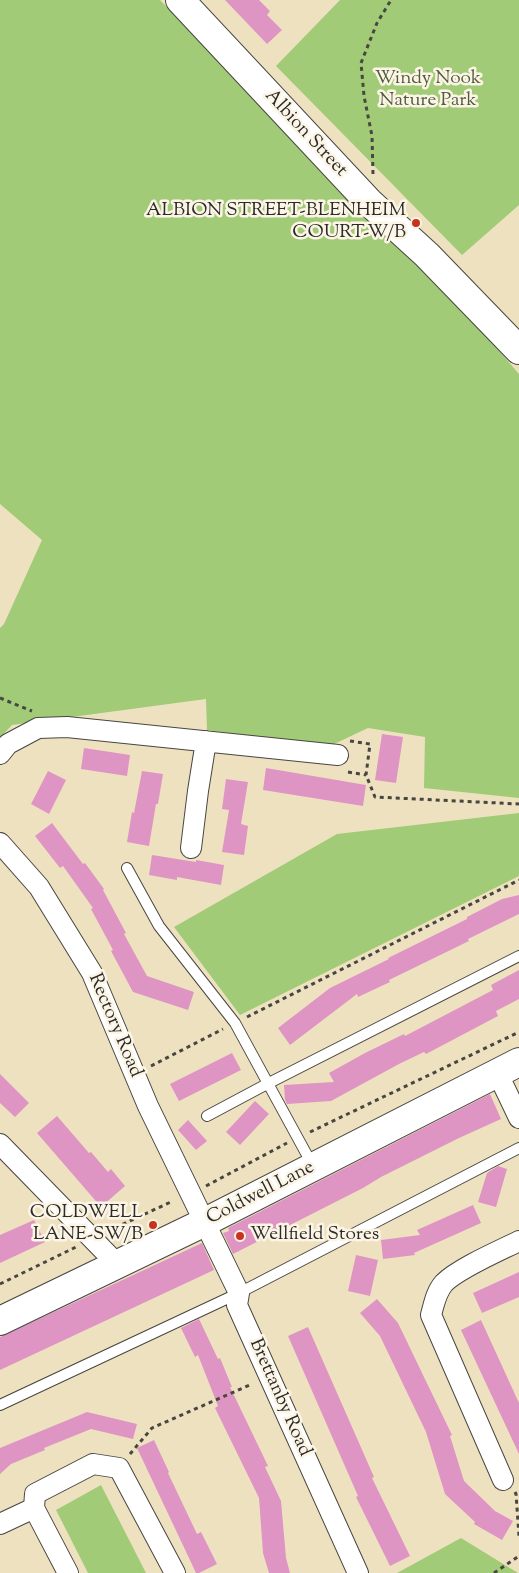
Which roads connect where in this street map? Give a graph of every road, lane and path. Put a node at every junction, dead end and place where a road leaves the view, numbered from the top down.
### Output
1 (180, 0) edge
2 (391, 0) edge
3 (368, 202) junction
4 (519, 350) edge
5 (206, 741) junction
6 (0, 754) edge
7 (338, 755) dead end
8 (366, 775) dead end
9 (519, 804) edge
10 (0, 843) edge
11 (191, 848) dead end
12 (126, 868) dead end
13 (519, 880) edge
14 (519, 956) edge
15 (234, 1023) junction
16 (519, 1032) edge
17 (508, 1067) edge
18 (135, 1074) junction
19 (267, 1084) junction
20 (206, 1116) dead end
21 (519, 1118) edge
22 (297, 1138) junction
23 (0, 1144) edge
24 (519, 1148) edge
25 (313, 1167) junction
26 (191, 1193) junction
27 (206, 1222) junction
28 (92, 1238) junction
29 (519, 1241) edge
30 (117, 1264) junction
31 (0, 1284) edge
32 (240, 1293) junction
33 (0, 1321) edge
34 (269, 1377) junction
35 (0, 1405) edge
36 (118, 1468) junction
37 (503, 1480) joint
38 (34, 1508) junction
39 (0, 1524) edge
40 (519, 1536) edge
41 (519, 1556) edge
42 (68, 1573) edge
43 (175, 1573) edge
44 (358, 1573) edge
45 (494, 1573) edge

1 - 3 street, Albion Street
2 - 3 path
3 - 4 street, Albion Street
5 - 6 street
5 - 7 street
5 - 11 street
8 - 9 path
10 - 18 street, Rectory Road
12 - 15 lane
13 - 15 path
14 - 19 lane
15 - 18 path
15 - 19 lane
16 - 22 path
17 - 21 street
17 - 25 street, Coldwell Lane
18 - 26 street, Rectory Road
19 - 20 lane
19 - 22 lane
22 - 25 lane
22 - 26 path
23 - 28 street
24 - 32 lane
25 - 27 street, Coldwell Lane
26 - 27 street, Rectory Road
26 - 28 path
27 - 30 street, Coldwell Lane
27 - 32 street, Brettanby Road
28 - 30 street
28 - 31 path
29 - 37 street
30 - 33 street, Coldwell Lane
32 - 34 street, Brettanby Road
32 - 35 lane
34 - 36 path
34 - 44 street, Brettanby Road
36 - 38 street
36 - 43 street
37 - 40 path
38 - 39 street
38 - 42 street
41 - 45 path

